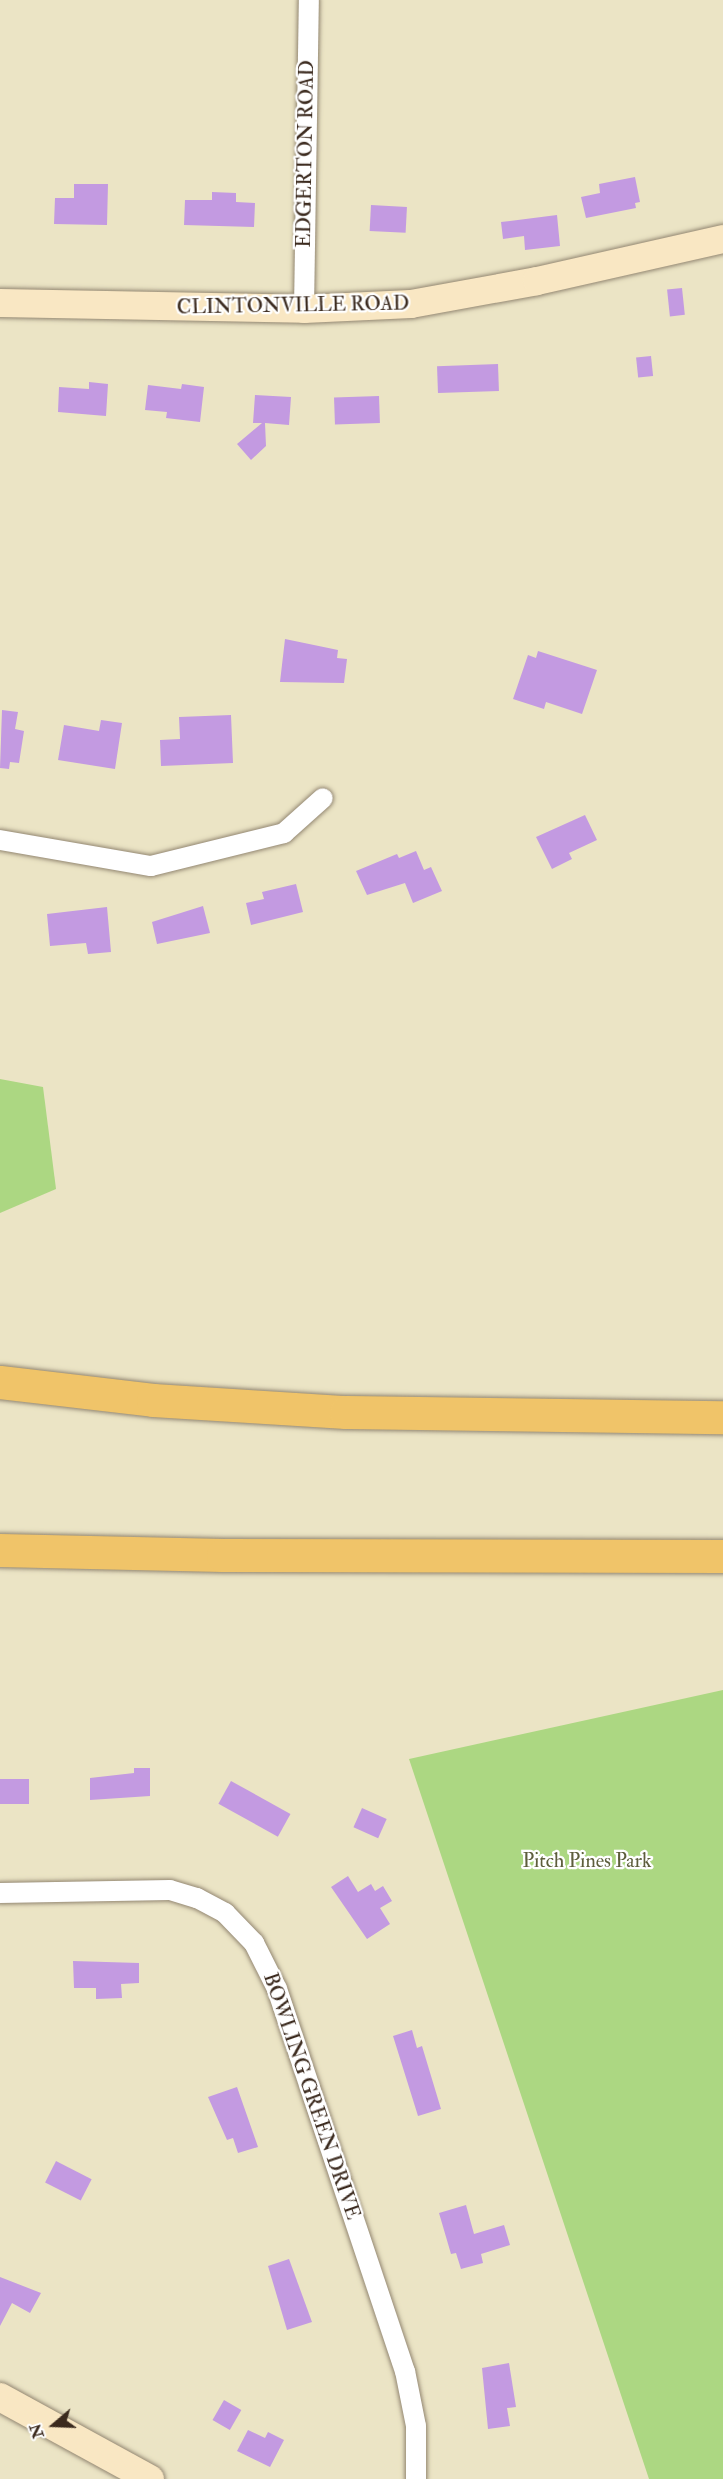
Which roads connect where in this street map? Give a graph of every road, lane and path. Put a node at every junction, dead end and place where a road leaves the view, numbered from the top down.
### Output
1 (309, 0) edge
2 (723, 238) edge
3 (0, 303) edge
4 (303, 309) junction
5 (323, 798) dead end
6 (0, 840) edge
7 (0, 1382) edge
8 (723, 1417) edge
9 (0, 1550) edge
10 (723, 1556) edge
11 (0, 1893) edge
12 (0, 2397) edge
13 (150, 2479) edge
14 (416, 2479) edge

1 - 4 street, EDGERTON ROAD
2 - 4 street, CLINTONVILLE ROAD
3 - 4 street, CLINTONVILLE ROAD
5 - 6 street
7 - 8 highway
9 - 10 highway
11 - 14 street, BOWLING GREEN DRIVE
12 - 13 street

